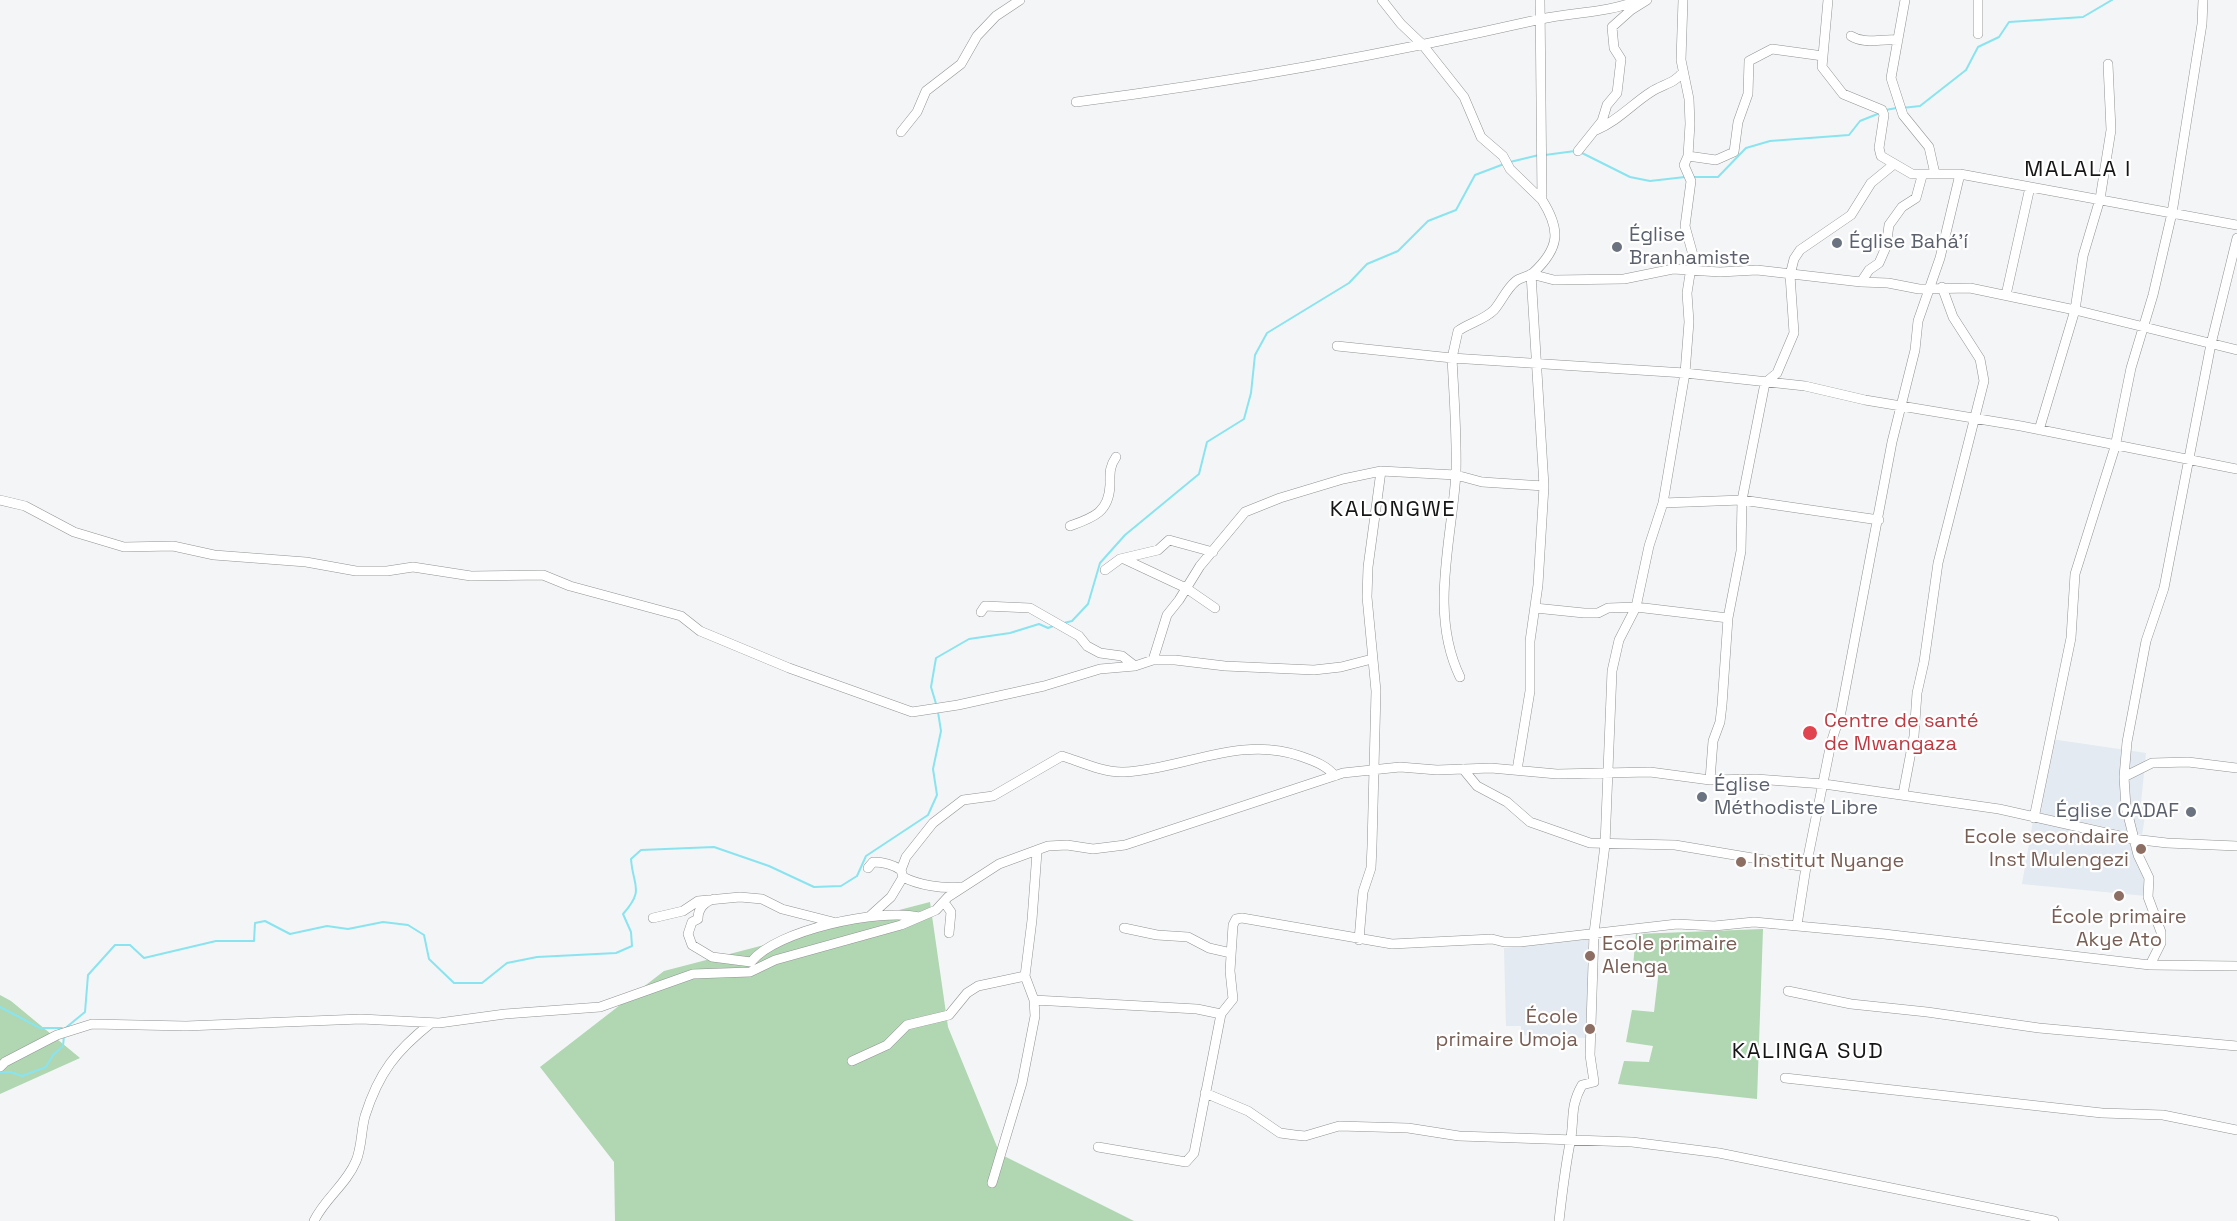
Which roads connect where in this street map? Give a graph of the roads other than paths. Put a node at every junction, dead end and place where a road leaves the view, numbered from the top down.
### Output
1 (1020, 0) edge
2 (1382, 0) edge
3 (1540, 0) edge
4 (1639, 0) edge
5 (1647, 0) edge
6 (1683, 0) edge
7 (1828, 0) edge
8 (1905, 0) edge
9 (1978, 0) edge
10 (2203, 0) edge
11 (1541, 19) junction
12 (1978, 34) dead end
13 (1851, 36) dead end
14 (1898, 40) junction
15 (1422, 44) junction
16 (1823, 56) junction
17 (2108, 64) dead end
18 (1683, 72) junction
19 (1076, 102) dead end
20 (901, 132) dead end
21 (1592, 133) junction
22 (1578, 151) dead end
23 (1688, 156) junction
24 (1893, 165) junction
25 (1935, 174) junction
26 (1960, 174) junction
27 (1922, 176) junction
28 (2030, 187) junction
29 (2100, 199) junction
30 (1542, 200) junction
31 (2172, 213) junction
32 (2237, 225) edge
33 (2237, 238) edge
34 (1689, 270) junction
35 (1531, 274) junction
36 (1790, 275) junction
37 (1861, 282) junction
38 (1942, 287) junction
39 (1930, 288) junction
40 (2006, 295) junction
41 (2075, 310) junction
42 (2145, 327) junction
43 (2211, 344) junction
44 (1337, 346) dead end
45 (2237, 350) edge
46 (1452, 358) junction
47 (1538, 364) junction
48 (1685, 373) junction
49 (1765, 383) junction
50 (1902, 406) junction
51 (1976, 418) junction
52 (2039, 430) junction
53 (2115, 447) junction
54 (1116, 457) dead end
55 (2188, 461) junction
56 (2237, 469) edge
57 (1381, 471) junction
58 (1456, 475) junction
59 (1544, 486) junction
60 (0, 500) edge
61 (1742, 500) junction
62 (1663, 503) junction
63 (1879, 520) junction
64 (1070, 525) dead end
65 (1213, 552) junction
66 (1124, 559) junction
67 (1105, 570) dead end
68 (1186, 588) junction
69 (1636, 607) junction
70 (1215, 608) dead end
71 (1535, 609) junction
72 (981, 612) dead end
73 (1728, 618) junction
74 (1372, 658) junction
75 (1153, 660) junction
76 (1135, 666) junction
77 (1460, 677) dead end
78 (2237, 768) edge
79 (1372, 769) junction
80 (1463, 769) junction
81 (1517, 771) junction
82 (1609, 772) junction
83 (1335, 776) junction
84 (2124, 777) junction
85 (1710, 780) junction
86 (1824, 784) junction
87 (1903, 794) junction
88 (2034, 818) junction
89 (2133, 839) junction
90 (1605, 845) junction
91 (2237, 846) edge
92 (1037, 852) junction
93 (1806, 867) junction
94 (868, 868) dead end
95 (902, 873) junction
96 (963, 887) junction
97 (714, 899) junction
98 (944, 902) junction
99 (919, 917) junction
100 (653, 918) dead end
101 (868, 918) junction
102 (838, 923) junction
103 (1797, 925) junction
104 (1124, 928) dead end
105 (949, 933) dead end
106 (1594, 933) junction
107 (1359, 940) junction
108 (1232, 953) junction
109 (775, 960) junction
110 (751, 962) junction
111 (2150, 965) junction
112 (2237, 966) edge
113 (709, 972) junction
114 (1025, 976) junction
115 (1788, 990) dead end
116 (1034, 1000) junction
117 (1221, 1014) junction
118 (431, 1023) junction
119 (2237, 1046) edge
120 (852, 1061) dead end
121 (0, 1067) edge
122 (1785, 1078) dead end
123 (1205, 1093) junction
124 (2237, 1130) edge
125 (1571, 1140) junction
126 (1098, 1147) dead end
127 (992, 1183) dead end
128 (314, 1221) edge
129 (1559, 1221) edge
130 (2054, 1221) edge

1 - 20 street
2 - 15 street
3 - 11 street
4 - 11 street
5 - 21 street
6 - 18 street
7 - 16 street
8 - 14 street
9 - 12 street
10 - 31 street
11 - 15 street
11 - 30 street
13 - 14 street
14 - 25 street
15 - 19 street
15 - 30 street
16 - 23 street
16 - 24 street
17 - 29 street
18 - 21 street
18 - 23 street
21 - 22 street
23 - 34 street
24 - 27 street
24 - 36 street
25 - 26 street
25 - 27 street
26 - 28 street
26 - 39 street
27 - 37 street
28 - 29 street
28 - 40 street
29 - 31 street
29 - 41 street
30 - 35 street
31 - 32 street
31 - 42 street
33 - 43 street
34 - 35 street
34 - 36 street
34 - 48 street
35 - 46 street
35 - 47 street
36 - 37 street
36 - 49 street
37 - 39 street
38 - 39 street
38 - 40 street
38 - 51 street
39 - 50 street
40 - 41 street
41 - 42 street
41 - 52 street
42 - 43 street
42 - 53 street
43 - 45 street
43 - 55 street
44 - 46 street
46 - 47 street
46 - 58 street
47 - 48 street
47 - 59 street
48 - 49 street
48 - 62 street
49 - 50 street
49 - 61 street
50 - 51 street
50 - 63 street
51 - 52 street
51 - 87 street
52 - 53 street
53 - 55 street
53 - 88 street
54 - 64 street
55 - 56 street
55 - 84 street
57 - 58 street
57 - 65 street
57 - 74 street
58 - 59 street
58 - 77 street
59 - 71 street
60 - 76 street
61 - 62 street
61 - 63 street
61 - 73 street
62 - 69 street
63 - 86 street
65 - 66 street
65 - 68 street
66 - 67 street
66 - 68 street
68 - 70 street
68 - 75 street
69 - 71 street
69 - 73 street
69 - 82 street
71 - 81 street
72 - 76 street
73 - 85 street
74 - 75 street
74 - 79 street
75 - 76 street
78 - 84 street
79 - 80 street
79 - 83 street
79 - 107 street
80 - 81 street
80 - 90 street
81 - 82 street
82 - 85 street
82 - 90 street
83 - 92 street
83 - 95 street
84 - 89 street
85 - 86 street
86 - 87 street
86 - 93 street
87 - 88 street
88 - 89 street
89 - 91 street
89 - 111 street
90 - 93 street
90 - 106 street
92 - 96 street
92 - 114 street
93 - 103 street
94 - 95 street
95 - 96 street
95 - 101 street
96 - 98 street
97 - 100 street
97 - 102 street
97 - 110 street
98 - 99 street
98 - 105 street
99 - 101 street
99 - 109 street
101 - 102 street
102 - 110 street
103 - 106 street
103 - 111 street
104 - 108 street
106 - 107 street
106 - 125 street
107 - 108 street
108 - 117 street
109 - 110 street
109 - 113 street
110 - 113 street
111 - 112 street
113 - 118 street
114 - 116 street
114 - 120 street
115 - 119 street
116 - 117 street
116 - 127 street
117 - 123 street
118 - 121 street
118 - 128 street
122 - 124 street
123 - 125 street
123 - 126 street
125 - 129 street
125 - 130 street

